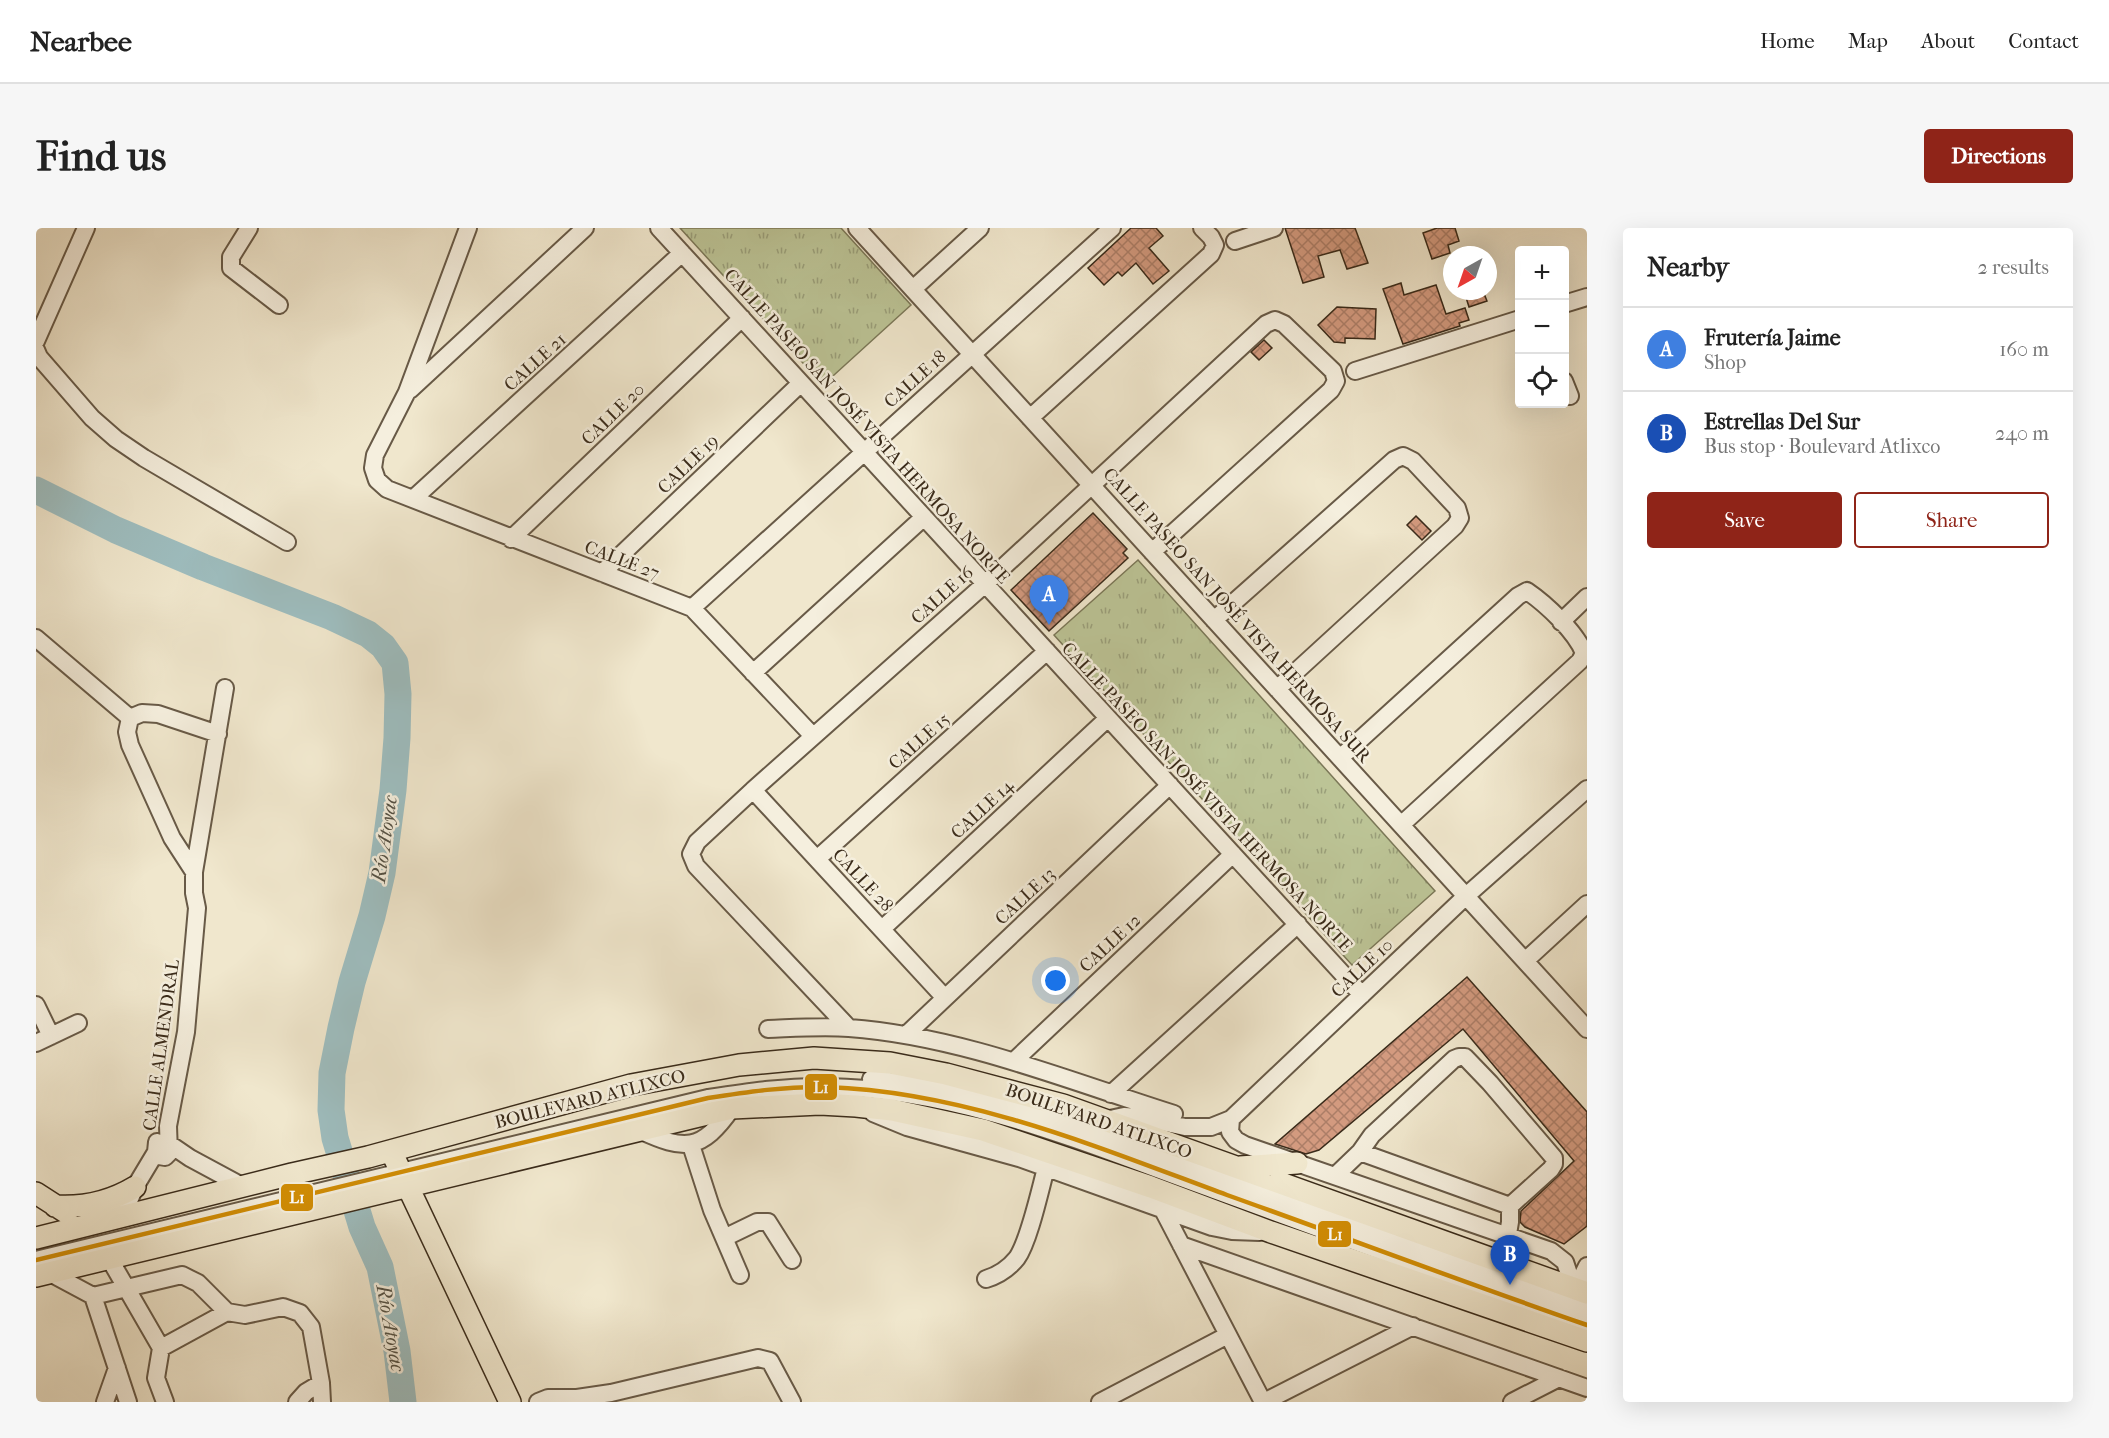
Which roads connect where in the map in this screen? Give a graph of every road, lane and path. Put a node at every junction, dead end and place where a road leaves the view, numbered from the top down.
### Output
1 (86, 228) edge
2 (249, 228) edge
3 (468, 228) edge
4 (585, 228) edge
5 (659, 228) edge
6 (857, 228) edge
7 (981, 228) edge
8 (1112, 228) edge
9 (1202, 228) edge
10 (1274, 228) edge
11 (1235, 241) dead end
12 (682, 253) junction
13 (913, 289) junction
14 (1587, 297) edge
15 (1569, 302) edge
16 (279, 305) dead end
17 (742, 318) junction
18 (1515, 321) edge
19 (36, 341) edge
20 (36, 350) edge
21 (972, 354) junction
22 (1355, 371) dead end
23 (801, 383) junction
24 (407, 393) junction
25 (1030, 418) junction
26 (864, 451) junction
27 (1092, 486) junction
28 (413, 499) junction
29 (924, 517) junction
30 (512, 539) junction
31 (287, 542) dead end
32 (1152, 552) junction
33 (602, 573) junction
34 (985, 584) junction
35 (1587, 597) edge
36 (692, 608) junction
37 (1214, 620) junction
38 (1561, 622) junction
39 (36, 638) edge
40 (1047, 651) junction
41 (753, 673) junction
42 (225, 688) dead end
43 (1277, 689) junction
44 (130, 718) junction
45 (1108, 718) junction
46 (218, 734) junction
47 (813, 736) junction
48 (1340, 758) junction
49 (1170, 785) junction
50 (753, 789) junction
51 (1587, 789) edge
52 (1401, 825) junction
53 (1233, 854) junction
54 (817, 859) junction
55 (194, 872) junction
56 (1466, 896) junction
57 (1587, 904) edge
58 (1298, 924) junction
59 (882, 929) junction
60 (1525, 961) junction
61 (1362, 994) junction
62 (945, 998) junction
63 (36, 1005) edge
64 (78, 1023) dead end
65 (1586, 1026) edge
66 (848, 1027) junction
67 (768, 1029) dead end
68 (906, 1035) junction
69 (43, 1039) edge
70 (1014, 1061) junction
71 (1111, 1094) junction
72 (856, 1106) junction
73 (732, 1108) junction
74 (1231, 1119) junction
75 (1104, 1121) junction
76 (639, 1130) junction
77 (691, 1145) junction
78 (162, 1148) junction
79 (1360, 1152) junction
80 (1297, 1163) junction
81 (399, 1168) junction
82 (1046, 1168) junction
83 (1232, 1168) junction
84 (374, 1175) junction
85 (1335, 1176) junction
86 (135, 1186) junction
87 (242, 1186) junction
88 (36, 1193) edge
89 (300, 1193) junction
90 (55, 1206) junction
91 (1510, 1206) junction
92 (1162, 1210) junction
93 (122, 1217) junction
94 (87, 1226) junction
95 (1271, 1232) junction
96 (1508, 1236) junction
97 (36, 1238) edge
98 (724, 1238) junction
99 (1181, 1245) junction
100 (36, 1252) edge
101 (109, 1258) junction
102 (792, 1260) dead end
103 (1503, 1264) junction
104 (1587, 1266) edge
105 (41, 1270) edge
106 (740, 1275) dead end
107 (986, 1279) dead end
108 (125, 1287) junction
109 (93, 1296) junction
110 (1575, 1303) edge
111 (1587, 1309) edge
112 (227, 1312) junction
113 (1587, 1325) edge
114 (1413, 1326) junction
115 (1228, 1335) junction
116 (1587, 1341) edge
117 (161, 1348) junction
118 (117, 1368) junction
119 (1558, 1378) junction
120 (321, 1383) junction
121 (1587, 1388) edge
122 (613, 1397) edge
123 (574, 1400) edge
124 (105, 1402) edge
125 (128, 1402) edge
126 (165, 1402) edge
127 (297, 1402) edge
128 (322, 1402) edge
129 (510, 1402) edge
130 (538, 1402) edge
131 (792, 1402) edge
132 (1100, 1402) edge
133 (1264, 1402) edge
134 (1512, 1402) edge

1 - 19 street
2 - 16 street
3 - 24 street
4 - 24 street
5 - 12 street, CALLE PASEO SAN JOSÉ VISTA HERMOSA NORTE
6 - 13 street, CALLE PASEO SAN JOSÉ VISTA HERMOSA SUR
7 - 13 street
8 - 21 street, CALLE 18
9 - 25 street
10 - 11 street
12 - 17 street, CALLE PASEO SAN JOSÉ VISTA HERMOSA NORTE
12 - 28 street, CALLE 21
13 - 21 street, CALLE PASEO SAN JOSÉ VISTA HERMOSA SUR
14 - 15 street
17 - 23 street, CALLE PASEO SAN JOSÉ VISTA HERMOSA NORTE
17 - 30 street, CALLE 20
18 - 22 street
20 - 31 street
21 - 25 street, CALLE PASEO SAN JOSÉ VISTA HERMOSA SUR
21 - 26 street, CALLE 18
23 - 26 street, CALLE PASEO SAN JOSÉ VISTA HERMOSA NORTE
23 - 33 street, CALLE 19
24 - 28 street, CALLE 27
25 - 27 street, CALLE PASEO SAN JOSÉ VISTA HERMOSA SUR
26 - 29 street, CALLE PASEO SAN JOSÉ VISTA HERMOSA NORTE
26 - 36 street, CALLE 18
27 - 32 street, CALLE PASEO SAN JOSÉ VISTA HERMOSA SUR
27 - 32 street, CALLE 16
27 - 34 street, CALLE 16
28 - 30 street, CALLE 27
29 - 34 street, CALLE PASEO SAN JOSÉ VISTA HERMOSA NORTE
29 - 41 street
30 - 33 street, CALLE 27
32 - 37 street, CALLE PASEO SAN JOSÉ VISTA HERMOSA SUR
33 - 36 street, CALLE 27
34 - 40 street, CALLE PASEO SAN JOSÉ VISTA HERMOSA NORTE
34 - 47 street, CALLE 16
35 - 38 street
36 - 41 street, CALLE 27
37 - 43 street, CALLE PASEO SAN JOSÉ VISTA HERMOSA SUR
37 - 43 street
38 - 48 street
38 - 52 street
39 - 44 street
40 - 45 street, CALLE PASEO SAN JOSÉ VISTA HERMOSA NORTE
40 - 54 street, CALLE 15
41 - 47 street, CALLE 27
42 - 46 street, CALLE ALMENDRAL
43 - 48 street, CALLE PASEO SAN JOSÉ VISTA HERMOSA SUR
44 - 46 street
44 - 55 street
45 - 49 street, CALLE PASEO SAN JOSÉ VISTA HERMOSA NORTE
45 - 59 street, CALLE 14
46 - 55 street, CALLE ALMENDRAL
47 - 50 street, CALLE 16
48 - 52 street, CALLE PASEO SAN JOSÉ VISTA HERMOSA SUR
49 - 53 street, CALLE PASEO SAN JOSÉ VISTA HERMOSA NORTE
49 - 62 street, CALLE 13
50 - 54 street, CALLE 28
50 - 66 street, CALLE 16
51 - 56 street, CALLE 10
52 - 56 street, CALLE PASEO SAN JOSÉ VISTA HERMOSA SUR
53 - 58 street, CALLE PASEO SAN JOSÉ VISTA HERMOSA NORTE
53 - 70 street, CALLE 12
54 - 59 street, CALLE 28
55 - 78 street, CALLE ALMENDRAL
56 - 60 street, CALLE PASEO SAN JOSÉ VISTA HERMOSA SUR
56 - 61 street, CALLE 10
57 - 60 street
58 - 61 street, CALLE PASEO SAN JOSÉ VISTA HERMOSA NORTE
58 - 71 street
59 - 62 street, CALLE 28
60 - 65 street, CALLE PASEO SAN JOSÉ VISTA HERMOSA SUR
61 - 74 street, CALLE 10
62 - 68 street, CALLE 13
63 - 69 street
64 - 69 street
66 - 67 street
66 - 68 street
68 - 70 street
70 - 71 street
71 - 74 street
72 - 73 main road, BOULEVARD ATLIXCO
72 - 82 street
72 - 95 main road, BOULEVARD ATLIXCO
73 - 76 main road, BOULEVARD ATLIXCO
73 - 77 street
74 - 75 street
74 - 80 street
75 - 81 main road, BOULEVARD ATLIXCO
75 - 83 main road, BOULEVARD ATLIXCO
76 - 77 street
76 - 81 main road, BOULEVARD ATLIXCO
77 - 98 street
78 - 86 street, CALLE ALMENDRAL
78 - 87 street
79 - 85 street
79 - 91 street
79 - 91 street
80 - 83 main road
80 - 85 street
81 - 84 main road, BOULEVARD ATLIXCO
81 - 84 main road, BOULEVARD ATLIXCO
81 - 110 street
81 - 129 main road
82 - 92 street
82 - 107 street
83 - 103 main road, BOULEVARD ATLIXCO
84 - 89 main road, BOULEVARD ATLIXCO
84 - 89 main road, BOULEVARD ATLIXCO
85 - 96 street
86 - 90 main road
86 - 93 street, CALLE ALMENDRAL
87 - 89 main road, BOULEVARD ATLIXCO
87 - 93 main road, BOULEVARD ATLIXCO
88 - 90 main road
89 - 100 street
89 - 101 main road, BOULEVARD ATLIXCO
89 - 105 street
90 - 94 main road
91 - 96 street
92 - 95 street
92 - 99 street
93 - 94 main road, BOULEVARD ATLIXCO
94 - 97 main road, BOULEVARD ATLIXCO
95 - 110 main road, BOULEVARD ATLIXCO
96 - 103 street
96 - 110 street
98 - 102 street
98 - 106 street
99 - 114 street
99 - 115 street
101 - 105 main road, BOULEVARD ATLIXCO
101 - 108 street
103 - 110 main road, BOULEVARD ATLIXCO
104 - 110 street
105 - 109 street
108 - 109 street
108 - 112 street
108 - 117 street
109 - 118 street
110 - 111 street
110 - 113 street
110 - 116 main road, BOULEVARD ATLIXCO
112 - 117 street
112 - 120 street
114 - 119 street
114 - 133 street
115 - 132 street
115 - 133 street
117 - 126 street
118 - 124 street
118 - 125 street
119 - 121 street
119 - 134 street
120 - 127 street
120 - 128 street
122 - 123 street
122 - 131 street
123 - 130 street

